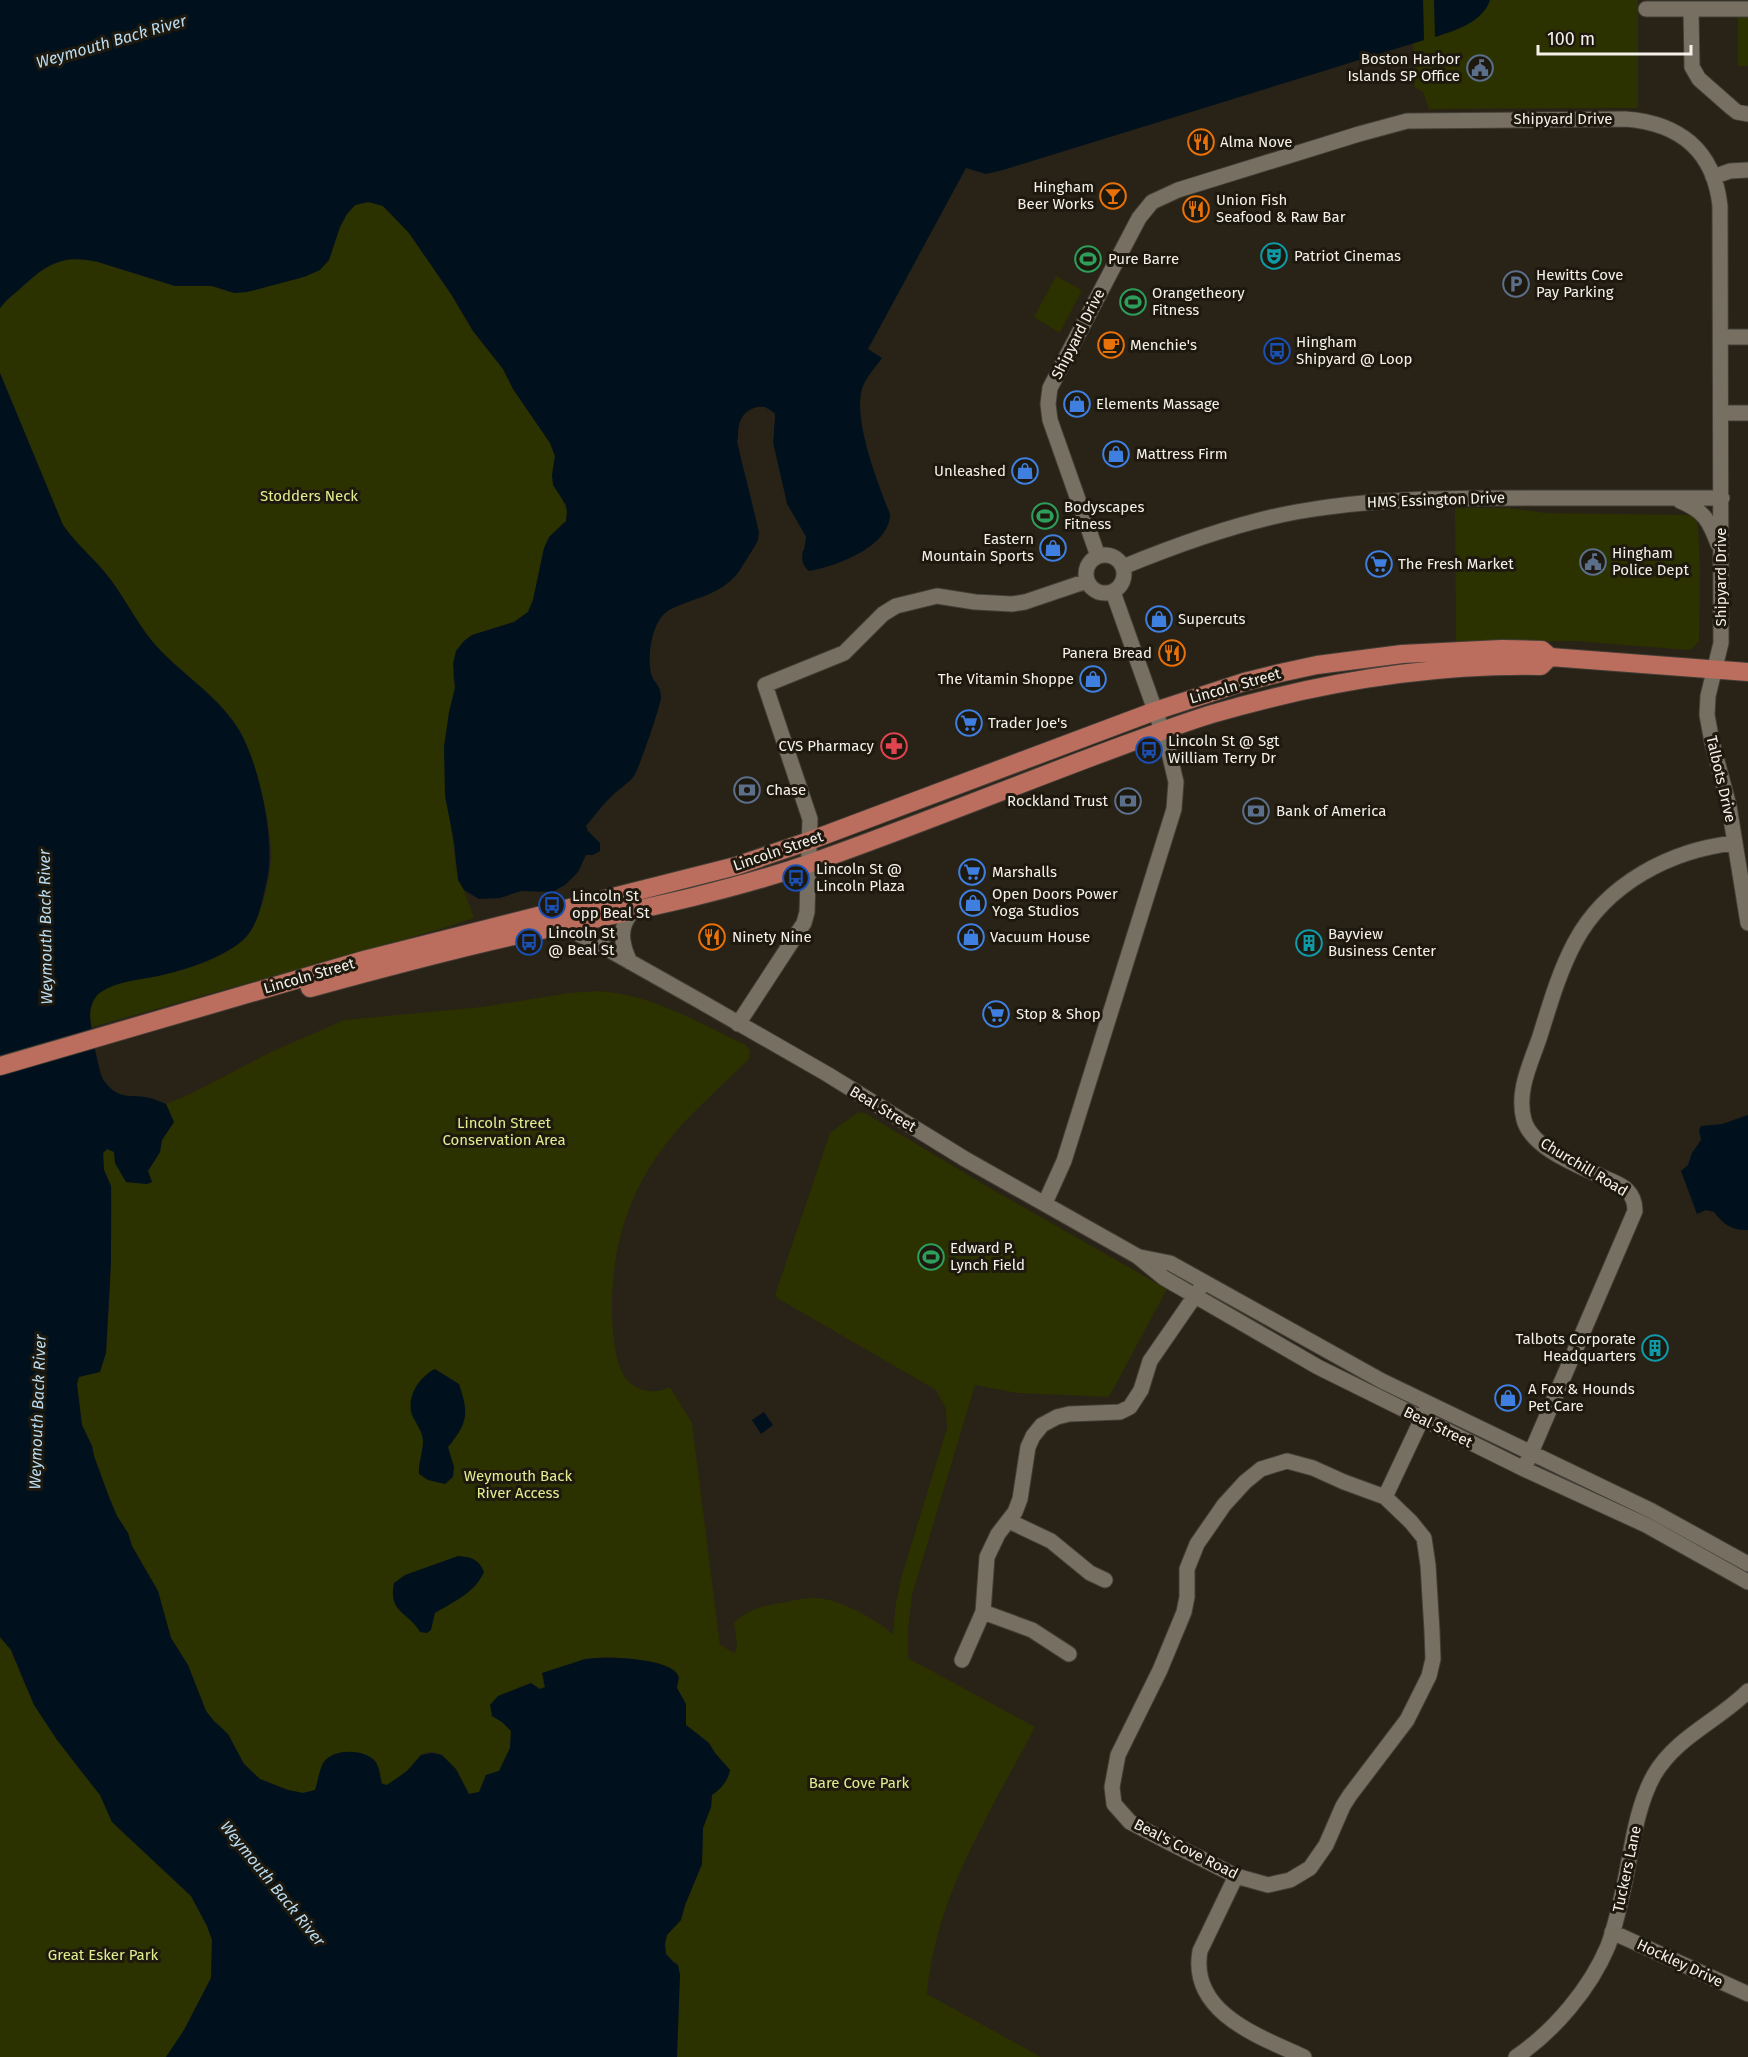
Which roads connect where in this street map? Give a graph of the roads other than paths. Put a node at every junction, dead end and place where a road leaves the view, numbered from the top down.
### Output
1 (1646, 9) dead end
2 (1691, 9) junction
3 (1748, 9) edge
4 (1748, 114) edge
5 (1748, 170) edge
6 (1713, 177) junction
7 (1720, 337) junction
8 (1748, 337) edge
9 (1721, 413) junction
10 (1748, 413) edge
11 (1672, 498) junction
12 (1722, 498) junction
13 (1721, 551) junction
14 (1098, 556) junction
15 (1124, 567) junction
16 (1087, 581) junction
17 (1113, 592) junction
18 (1550, 657) junction
19 (1714, 669) junction
20 (1748, 672) edge
21 (1155, 711) junction
22 (1162, 731) junction
23 (809, 841) junction
24 (1735, 843) junction
25 (808, 864) junction
26 (633, 911) junction
27 (1748, 923) edge
28 (547, 930) junction
29 (630, 962) junction
30 (738, 1024) junction
31 (106, 1041) junction
32 (0, 1066) edge
33 (0, 1078) edge
34 (1045, 1203) junction
35 (1137, 1256) junction
36 (1204, 1282) junction
37 (1195, 1296) junction
38 (1429, 1404) junction
39 (1423, 1419) junction
40 (1530, 1453) junction
41 (1524, 1469) junction
42 (1385, 1497) junction
43 (1009, 1521) junction
44 (1748, 1564) edge
45 (1105, 1580) dead end
46 (1748, 1582) edge
47 (983, 1612) junction
48 (1069, 1654) dead end
49 (962, 1660) dead end
50 (1748, 1691) edge
51 (1236, 1876) junction
52 (1612, 1932) junction
53 (1748, 1994) edge
54 (1304, 2057) edge
55 (1516, 2057) edge

1 - 2 street
2 - 3 street
2 - 4 street
5 - 6 street
6 - 7 street, Shipyard Drive
6 - 14 street, Shipyard Drive
7 - 8 street
7 - 9 street, Shipyard Drive
9 - 10 street
9 - 12 street, Shipyard Drive
11 - 12 street, HMS Essington Drive
11 - 13 street
11 - 15 street, HMS Essington Drive
12 - 13 street, Shipyard Drive
13 - 19 street, Shipyard Drive
14 - 15 street
14 - 16 street
15 - 17 street
16 - 17 street
16 - 23 street
17 - 21 street
18 - 19 main road, Lincoln Street
18 - 21 main road, Lincoln Street
18 - 22 main road, Lincoln Street
19 - 20 main road, Lincoln Street
19 - 24 street, Talbots Drive
21 - 22 street
21 - 23 main road, Lincoln Street
22 - 25 main road, Lincoln Street
22 - 34 street
23 - 25 street
23 - 31 main road, Lincoln Street
24 - 27 street, Talbots Drive
24 - 40 street, Churchill Road
25 - 26 main road, Lincoln Street
25 - 30 street
26 - 28 main road, Lincoln Street
26 - 29 street
28 - 29 street, Beal Street
28 - 31 main road, Lincoln Street
29 - 30 street, Beal Street
30 - 34 street, Beal Street
31 - 32 main road, Lincoln Street
31 - 33 main road, Lincoln Street
34 - 35 street, Beal Street
35 - 36 street, Beal Street
35 - 37 street, Beal Street
36 - 37 street
36 - 38 street, Beal Street
37 - 39 street, Beal Street
37 - 43 street
38 - 39 street
38 - 40 street, Beal Street
39 - 41 street, Beal Street
39 - 42 street
40 - 41 street, Churchill Road
40 - 44 street, Beal Street
41 - 46 street, Beal Street
42 - 51 street, Beal's Cove Road
42 - 51 street, Beal's Cove Road
43 - 45 street
43 - 47 street
47 - 48 street
47 - 49 street
50 - 52 street, Tuckers Lane
51 - 54 street
52 - 53 street, Hockley Drive
52 - 55 street, Tuckers Lane

